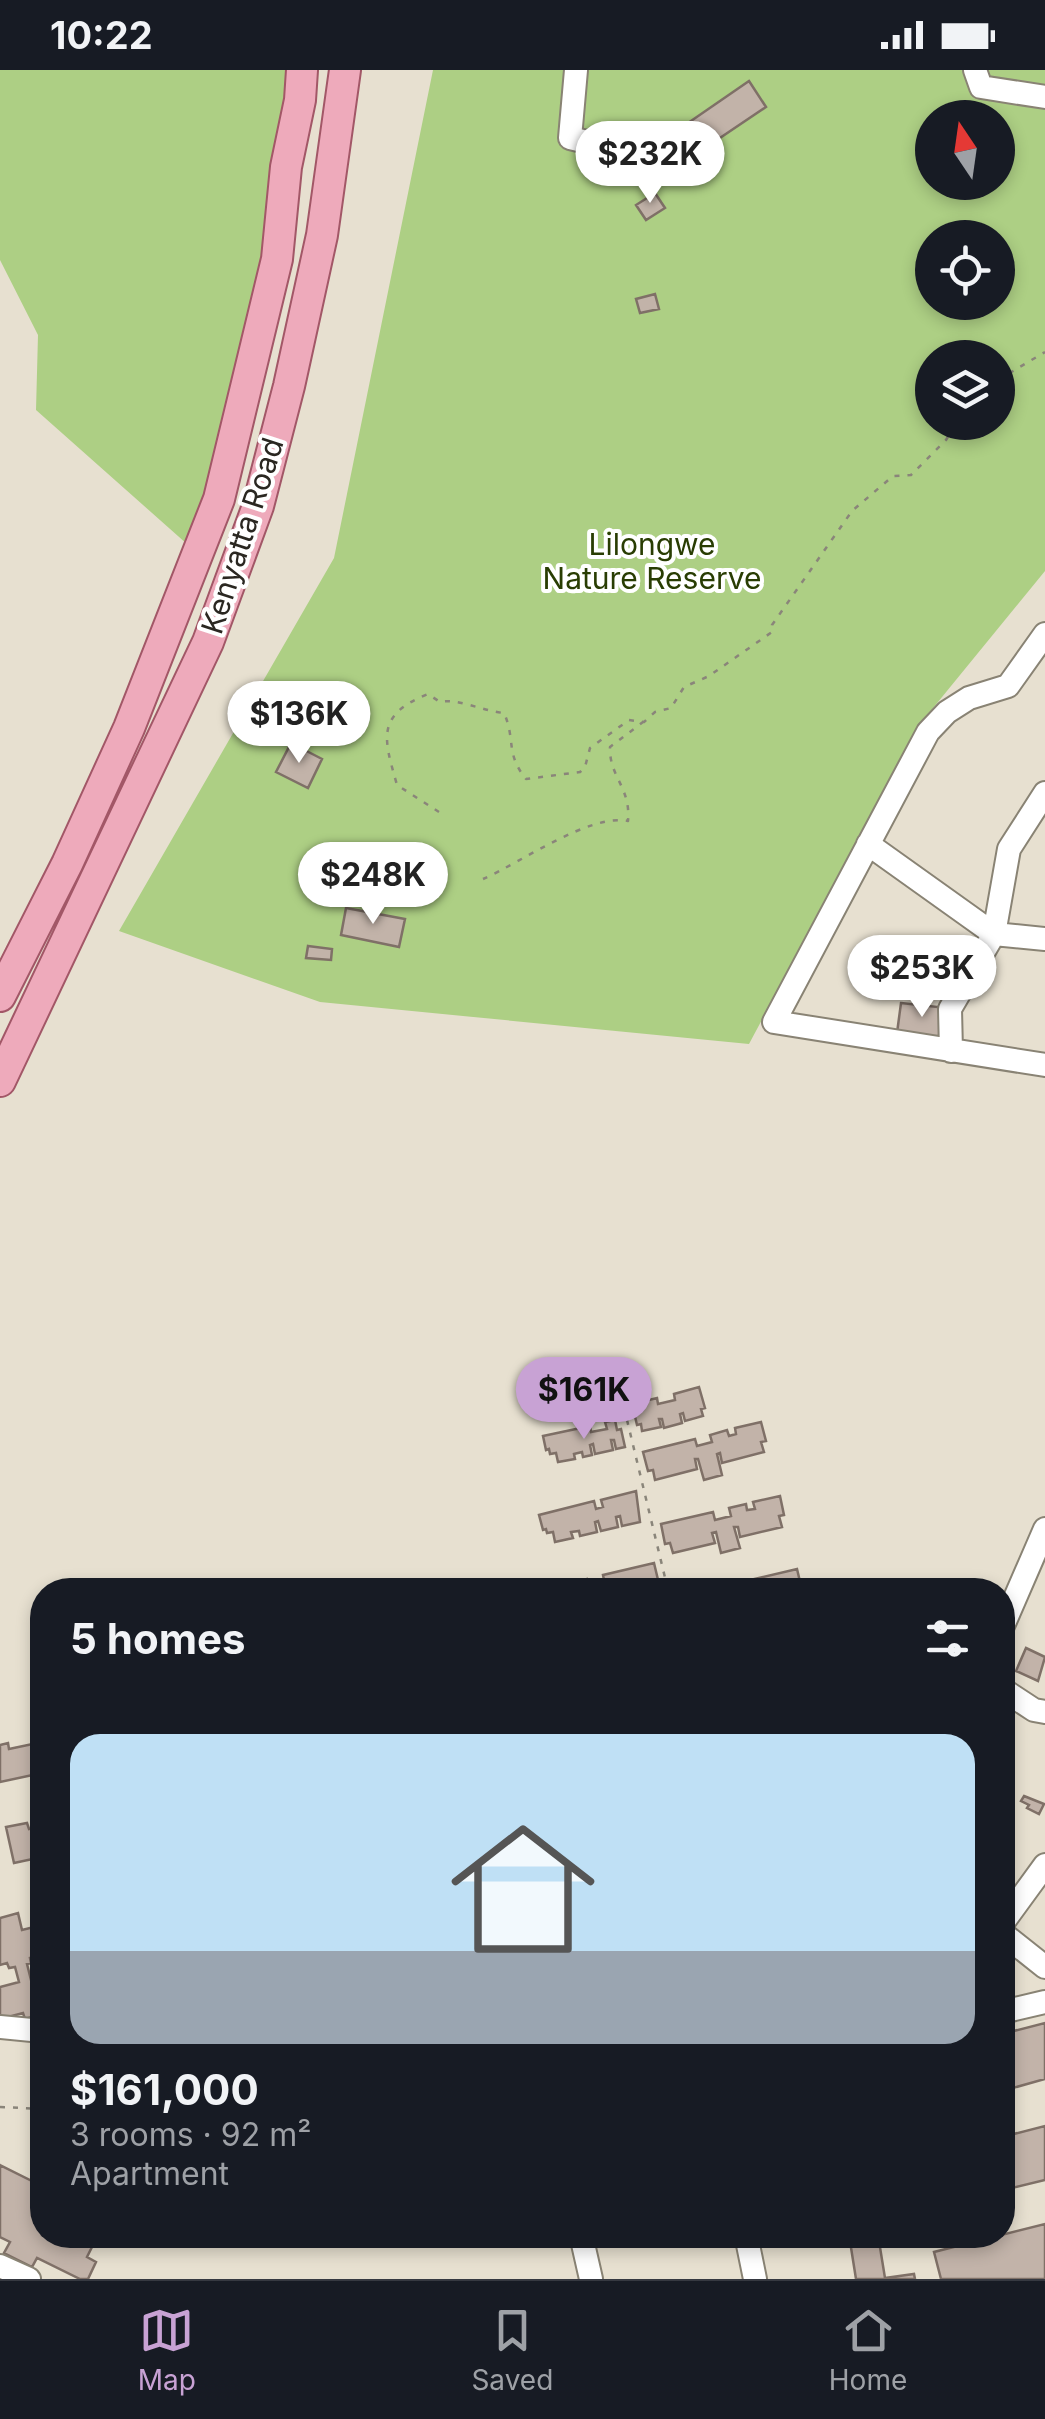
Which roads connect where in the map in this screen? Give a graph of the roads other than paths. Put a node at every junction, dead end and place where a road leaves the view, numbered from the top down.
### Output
1 (302, 70) edge
2 (345, 70) edge
3 (576, 70) edge
4 (975, 70) edge
5 (1045, 97) edge
6 (679, 149) dead end
7 (1045, 634) edge
8 (1045, 793) edge
9 (868, 844) junction
10 (994, 934) junction
11 (1045, 939) edge
12 (0, 996) edge
13 (951, 1051) junction
14 (1045, 1065) edge
15 (0, 1081) edge
16 (1045, 1529) edge
17 (1015, 1598) edge
18 (1015, 1698) edge
19 (1045, 1712) edge
20 (1045, 1865) edge
21 (1015, 1906) edge
22 (1015, 1943) edge
23 (1045, 1967) edge
24 (1045, 2002) edge
25 (1015, 2009) edge
26 (0, 2027) edge
27 (30, 2030) edge
28 (584, 2248) edge
29 (749, 2248) edge
30 (0, 2266) edge
31 (29, 2279) edge
32 (591, 2279) edge
33 (755, 2279) edge

1 - 12 main road, Kenyatta Road
2 - 15 main road, Kenyatta Road
3 - 6 street
4 - 5 street
7 - 9 street
8 - 10 street
9 - 10 street
9 - 13 street
10 - 11 street
10 - 13 street
13 - 14 street
16 - 17 street
18 - 19 street
20 - 21 street
22 - 23 street
24 - 25 street
26 - 27 street
28 - 32 street
29 - 33 street
30 - 31 street

